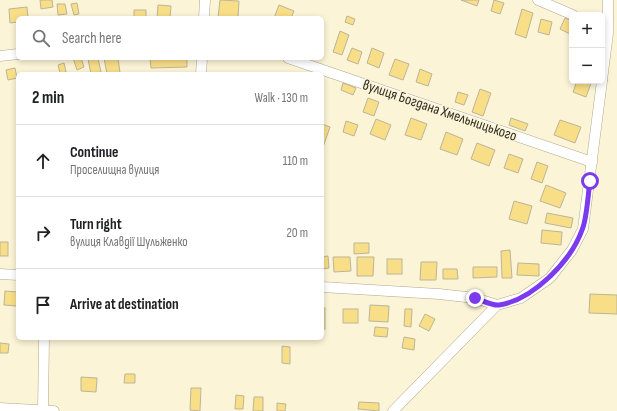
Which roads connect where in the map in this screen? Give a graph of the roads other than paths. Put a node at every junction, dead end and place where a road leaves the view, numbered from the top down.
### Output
1 (205, 0) edge
2 (538, 0) edge
3 (608, 0) edge
4 (569, 13) edge
5 (204, 16) edge
6 (609, 31) edge
7 (16, 54) edge
8 (0, 56) edge
9 (202, 60) edge
10 (294, 60) edge
11 (605, 60) edge
12 (201, 72) edge
13 (602, 84) edge
14 (592, 162) junction
15 (0, 274) edge
16 (16, 275) edge
17 (324, 288) edge
18 (497, 305) junction
19 (44, 340) edge
20 (0, 408) edge
21 (43, 411) edge
22 (54, 411) edge
23 (393, 411) edge

1 - 5 street
2 - 4 street
3 - 6 street
6 - 11 street
7 - 8 street
9 - 12 street
10 - 14 street, вулиця Богдана Хмельницького
13 - 14 street
14 - 18 street
15 - 16 street
17 - 18 street
18 - 23 street
19 - 21 street
20 - 21 street
21 - 22 street

